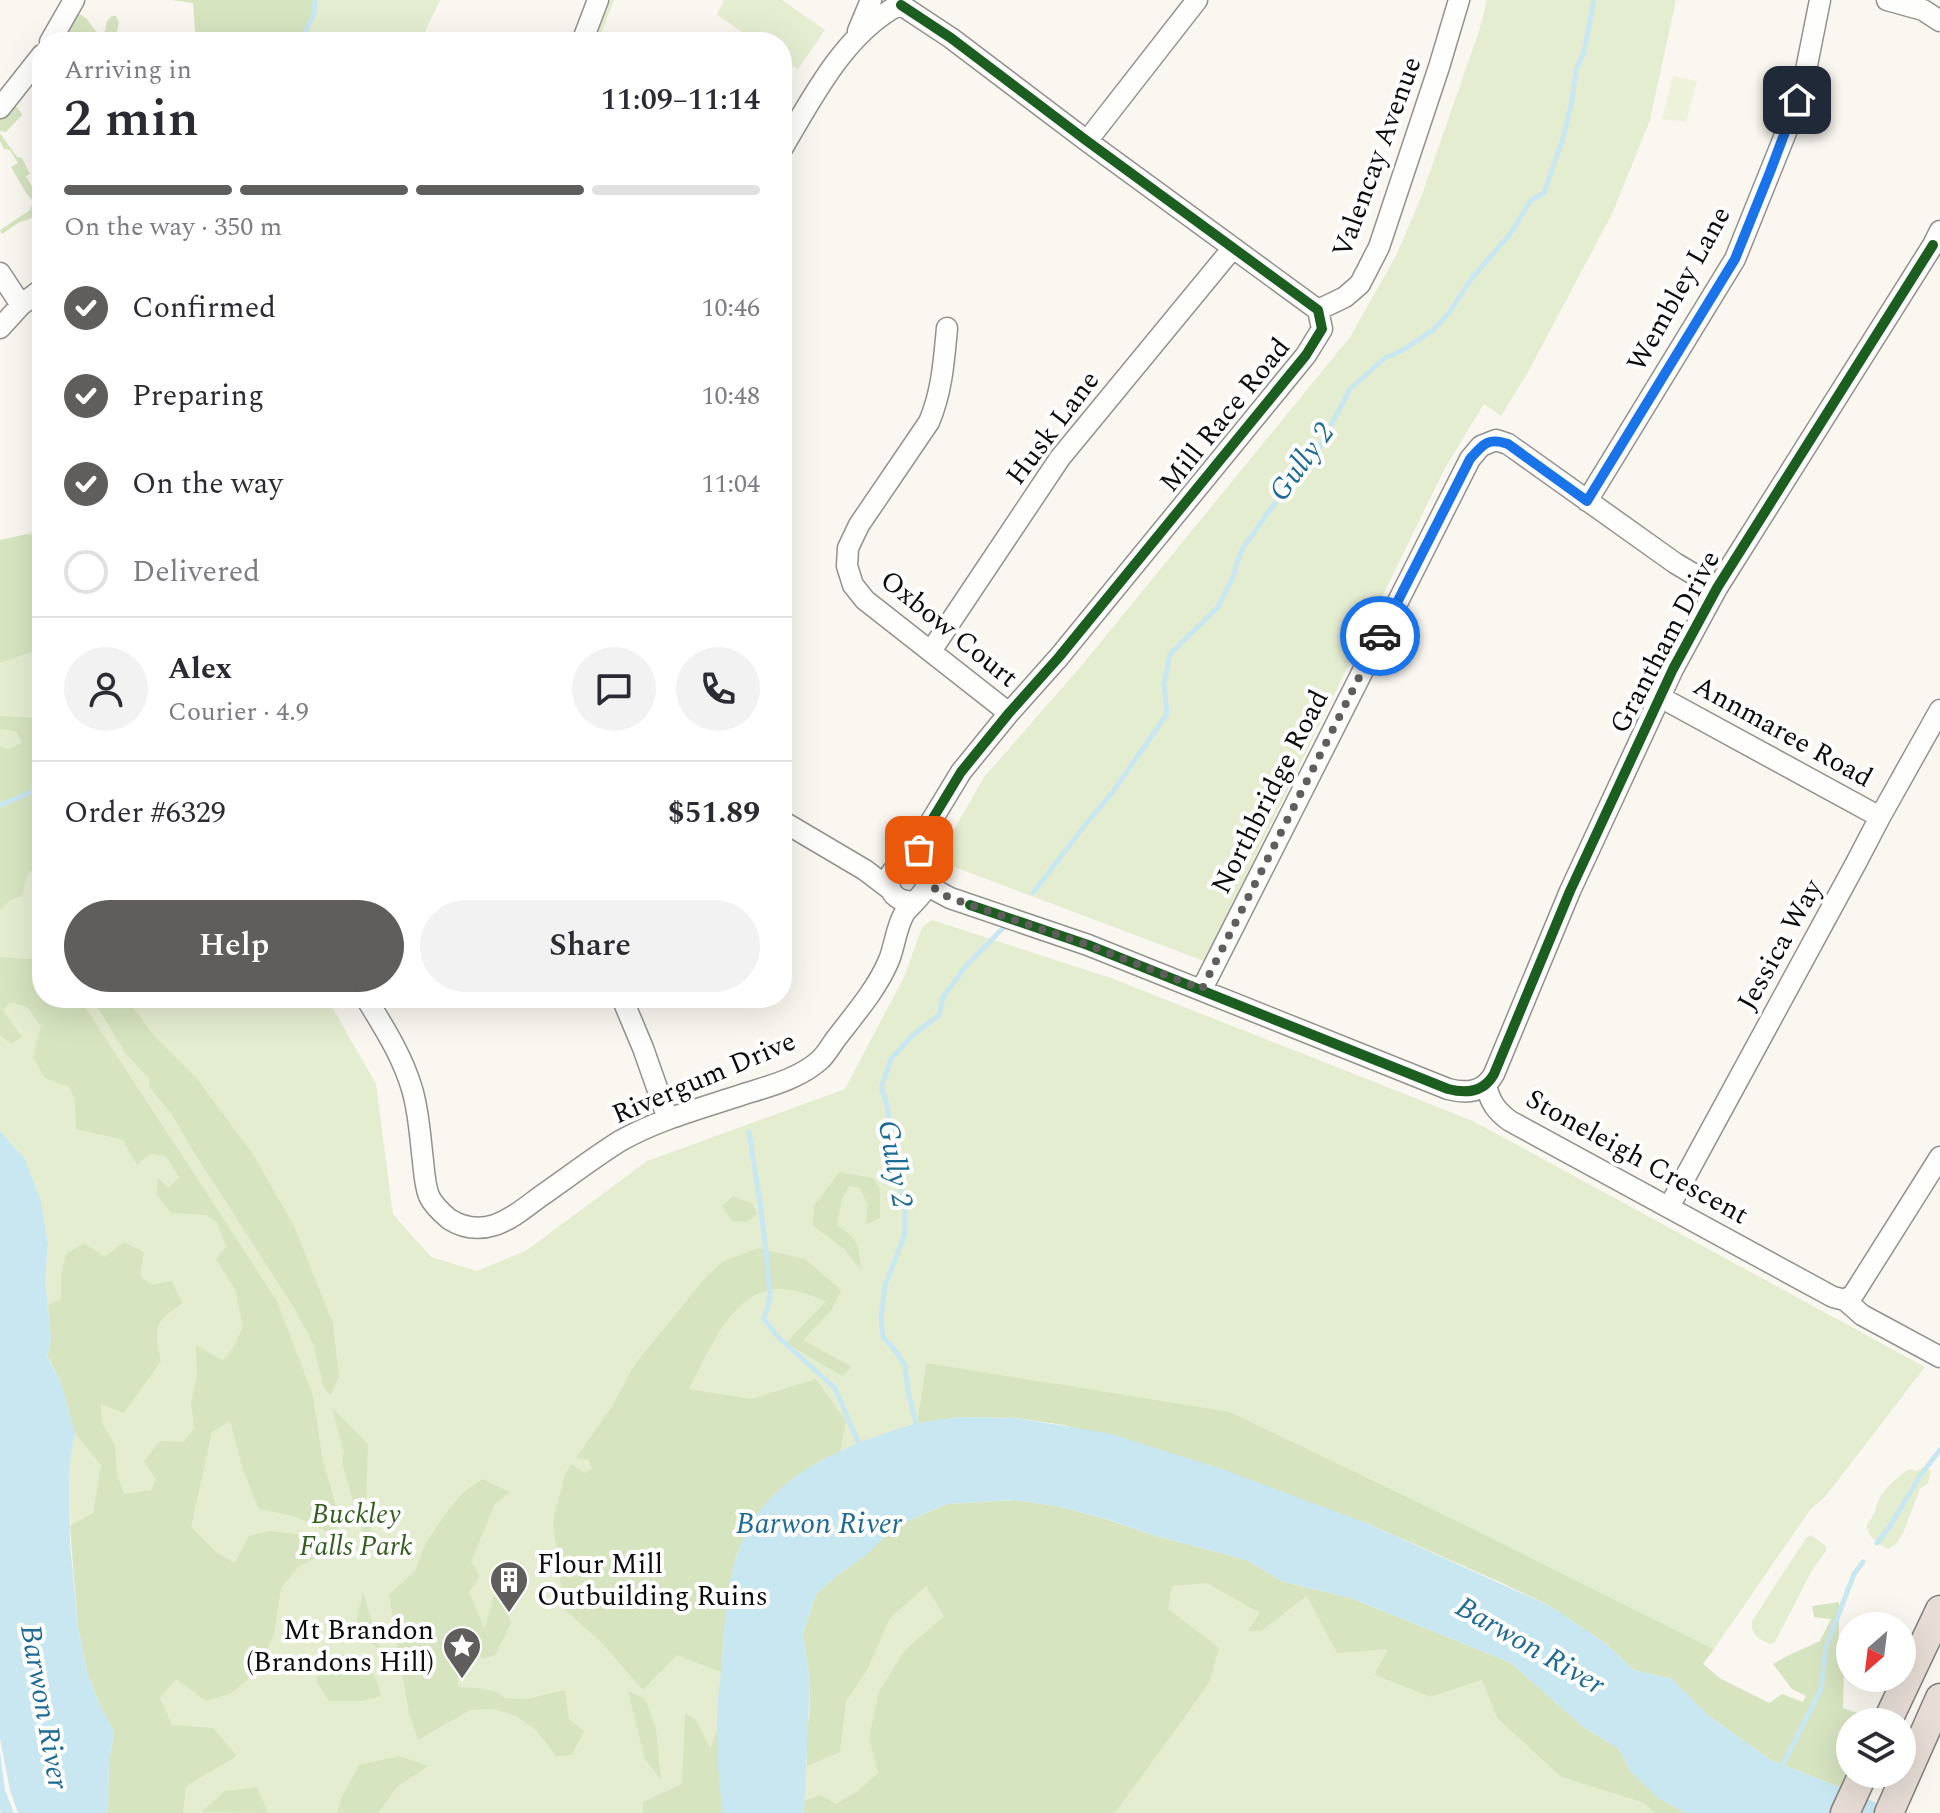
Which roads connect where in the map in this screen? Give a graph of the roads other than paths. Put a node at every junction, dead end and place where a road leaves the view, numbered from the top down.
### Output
1 (74, 0) edge
2 (598, 0) edge
3 (871, 0) edge
4 (923, 0) edge
5 (1197, 0) edge
6 (1459, 0) edge
7 (1820, 0) edge
8 (1887, 0) edge
9 (897, 3) edge
10 (1940, 21) edge
11 (56, 32) edge
12 (586, 32) edge
13 (951, 38) junction
14 (855, 39) junction
15 (32, 68) edge
16 (0, 108) edge
17 (792, 132) edge
18 (1087, 141) junction
19 (1938, 238) edge
20 (1232, 249) junction
21 (0, 273) edge
22 (32, 297) edge
23 (21, 305) junction
24 (1318, 310) junction
25 (0, 328) edge
26 (947, 328) dead end
27 (1587, 501) junction
28 (1717, 588) junction
29 (931, 651) junction
30 (1660, 697) junction
31 (1940, 710) edge
32 (1009, 713) junction
33 (1880, 817) junction
34 (792, 827) edge
35 (907, 884) junction
36 (1202, 989) junction
37 (372, 1008) edge
38 (626, 1008) edge
39 (1486, 1085) junction
40 (668, 1119) junction
41 (1940, 1157) edge
42 (1669, 1207) junction
43 (1845, 1300) junction
44 (1940, 1357) edge
45 (1940, 1610) edge
46 (1940, 1698) edge
47 (1893, 1708) edge
48 (1857, 1788) edge
49 (1845, 1813) edge
50 (1889, 1813) edge

1 - 11 street
2 - 12 street
3 - 14 street
4 - 13 street
5 - 18 street
6 - 24 street, Valencay Avenue
7 - 27 street, Wembley Lane
8 - 10 street
9 - 13 street
9 - 14 street
13 - 18 street
14 - 17 street
15 - 16 street
18 - 20 street
19 - 28 street, Grantham Drive
20 - 24 street
20 - 29 street, Husk Lane
21 - 23 street
22 - 23 street
23 - 25 street
24 - 32 street, Mill Race Road
26 - 29 street, Oxbow Court
27 - 28 street, Northbridge Road
27 - 36 street, Northbridge Road
28 - 30 street, Grantham Drive
29 - 32 street, Oxbow Court
30 - 33 street, Annmaree Road
30 - 39 street, Grantham Drive
31 - 33 street, Jessica Way
32 - 35 street, Mill Race Road
33 - 42 street, Jessica Way
34 - 35 street
35 - 36 street
35 - 40 street, Rivergum Drive
36 - 39 street
37 - 40 street, Rivergum Drive
38 - 40 street
39 - 42 street, Stoneleigh Crescent
41 - 43 street
42 - 43 street, Stoneleigh Crescent
43 - 44 street, Stoneleigh Crescent
45 - 47 highway
46 - 50 highway
48 - 49 highway

